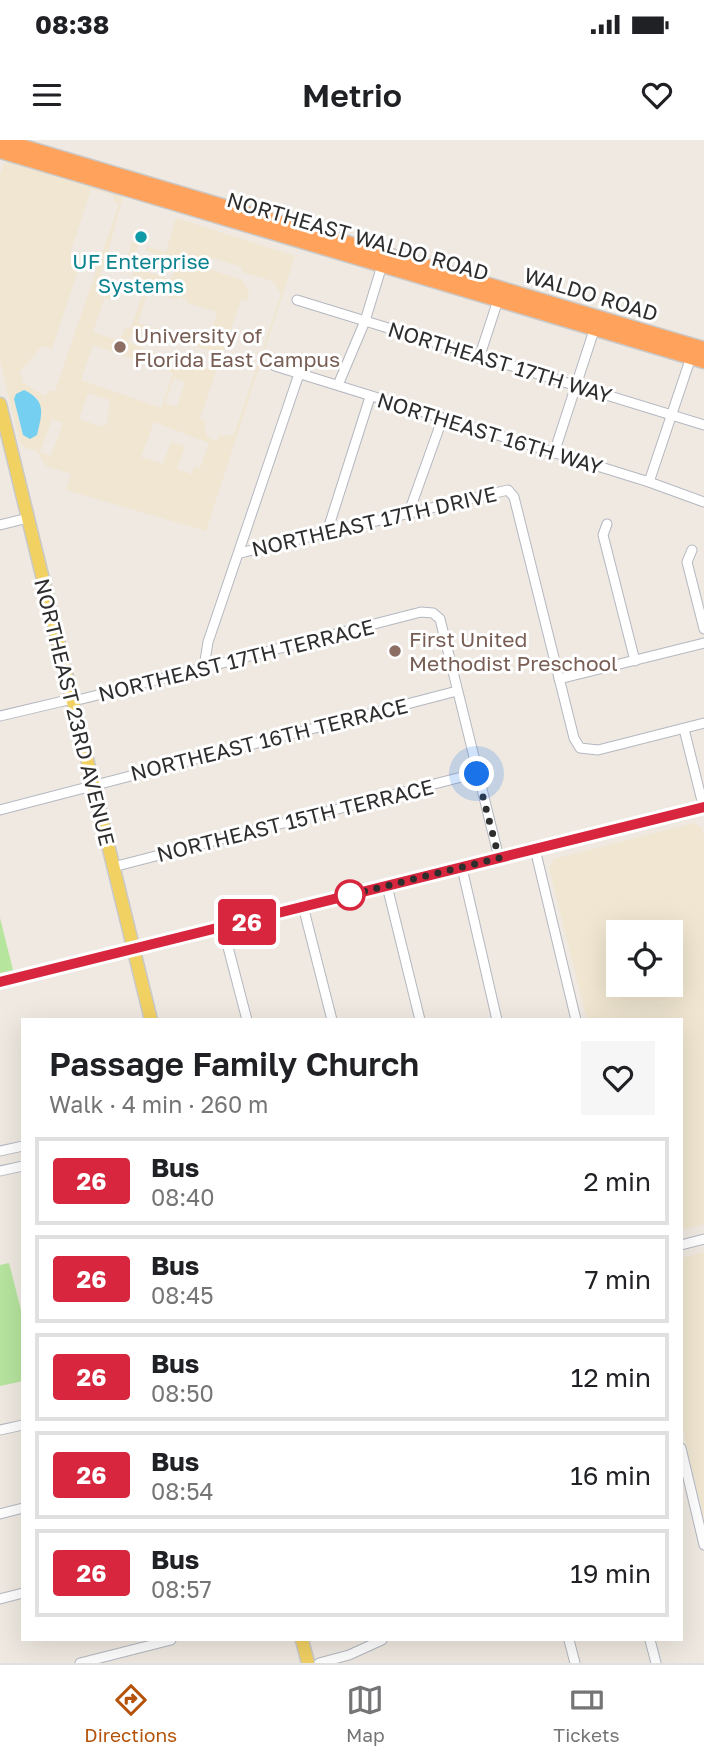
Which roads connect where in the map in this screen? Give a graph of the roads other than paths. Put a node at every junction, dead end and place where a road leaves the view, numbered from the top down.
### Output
1 (0, 140) edge
2 (0, 151) edge
3 (49, 160) junction
4 (384, 259) junction
5 (500, 294) junction
6 (297, 300) dead end
7 (365, 321) junction
8 (596, 323) junction
9 (698, 353) edge
10 (479, 358) junction
11 (275, 366) dead end
12 (299, 374) junction
13 (578, 384) junction
14 (338, 386) junction
15 (370, 397) junction
16 (0, 404) edge
17 (673, 415) junction
18 (442, 420) junction
19 (704, 425) edge
20 (554, 453) junction
21 (649, 482) junction
22 (704, 502) edge
23 (409, 512) junction
24 (28, 518) junction
25 (607, 524) dead end
26 (0, 525) edge
27 (327, 532) junction
28 (692, 550) dead end
29 (240, 553) junction
30 (704, 629) edge
31 (704, 643) edge
32 (635, 660) junction
33 (204, 667) junction
34 (559, 679) junction
35 (457, 691) junction
36 (72, 699) junction
37 (0, 716) edge
38 (704, 723) edge
39 (684, 729) junction
40 (477, 774) junction
41 (93, 783) junction
42 (704, 807) edge
43 (0, 810) edge
44 (535, 849) junction
45 (499, 858) junction
46 (113, 867) junction
47 (462, 868) junction
48 (387, 886) junction
49 (303, 906) junction
50 (223, 928) junction
51 (134, 950) junction
52 (0, 982) edge
53 (151, 1018) edge
54 (246, 1018) edge
55 (331, 1018) edge
56 (420, 1018) edge
57 (497, 1018) edge
58 (576, 1018) edge
59 (21, 1146) edge
60 (0, 1151) edge
61 (21, 1166) edge
62 (0, 1171) edge
63 (704, 1239) edge
64 (683, 1244) edge
65 (21, 1425) edge
66 (0, 1430) edge
67 (683, 1456) edge
68 (21, 1509) edge
69 (0, 1514) edge
70 (704, 1545) edge
71 (21, 1594) edge
72 (0, 1599) edge
73 (167, 1641) edge
74 (302, 1641) edge
75 (380, 1641) edge
76 (569, 1641) edge
77 (650, 1641) edge
78 (80, 1663) edge
79 (308, 1663) edge
80 (319, 1663) edge
81 (575, 1663) edge
82 (656, 1663) edge

1 - 3 highway, NORTHEAST WALDO ROAD
2 - 3 highway, NORTHEAST WALDO ROAD
3 - 4 highway, NORTHEAST WALDO ROAD
4 - 5 highway, WALDO ROAD
4 - 7 street
5 - 8 highway, WALDO ROAD
5 - 10 street
6 - 7 street, NORTHEAST 17TH WAY
7 - 10 street, NORTHEAST 17TH WAY
7 - 14 street
8 - 9 highway, WALDO ROAD
8 - 13 street
9 - 17 street
10 - 13 street, NORTHEAST 17TH WAY
11 - 12 street, NORTHEAST 16TH WAY
12 - 14 street, NORTHEAST 16TH WAY
12 - 29 street
13 - 17 street, NORTHEAST 17TH WAY
13 - 20 street
14 - 15 street, NORTHEAST 16TH WAY
15 - 18 street, NORTHEAST 16TH WAY
15 - 27 street
16 - 24 main road, NORTHEAST 23RD AVENUE
17 - 19 street, NORTHEAST 17TH WAY
17 - 21 street
18 - 20 street, NORTHEAST 16TH WAY
18 - 23 street
20 - 21 street, NORTHEAST 16TH WAY
21 - 22 street, NORTHEAST 16TH WAY
23 - 27 street, NORTHEAST 17TH DRIVE
23 - 34 street, NORTHEAST 17TH DRIVE
24 - 26 street
24 - 36 main road, NORTHEAST 23RD AVENUE
25 - 32 street
27 - 29 street, NORTHEAST 17TH DRIVE
28 - 30 street
29 - 33 street
31 - 32 street
32 - 34 street
33 - 35 street, NORTHEAST 17TH TERRACE
33 - 36 street, NORTHEAST 17TH TERRACE
34 - 39 street
35 - 40 street
35 - 41 street, NORTHEAST 16TH TERRACE
36 - 37 street, NORTHEAST 17TH TERRACE
36 - 41 main road, NORTHEAST 23RD AVENUE
38 - 39 street
39 - 42 street
40 - 45 street
40 - 46 street, NORTHEAST 15TH TERRACE
41 - 43 street, NORTHEAST 16TH TERRACE
41 - 46 main road, NORTHEAST 23RD AVENUE
42 - 44 street
44 - 45 street
44 - 58 street
45 - 47 street
46 - 51 main road, NORTHEAST 23RD AVENUE
47 - 48 street
47 - 57 street
48 - 49 street
48 - 56 street
49 - 50 street
49 - 55 street
50 - 51 street
50 - 54 street
51 - 52 street
51 - 53 main road, NORTHEAST 23RD AVENUE
59 - 60 street
61 - 62 street
63 - 64 street
65 - 66 street
67 - 70 street
68 - 69 street
71 - 72 street
73 - 78 street
74 - 79 main road
75 - 80 street
76 - 81 street
77 - 82 street

